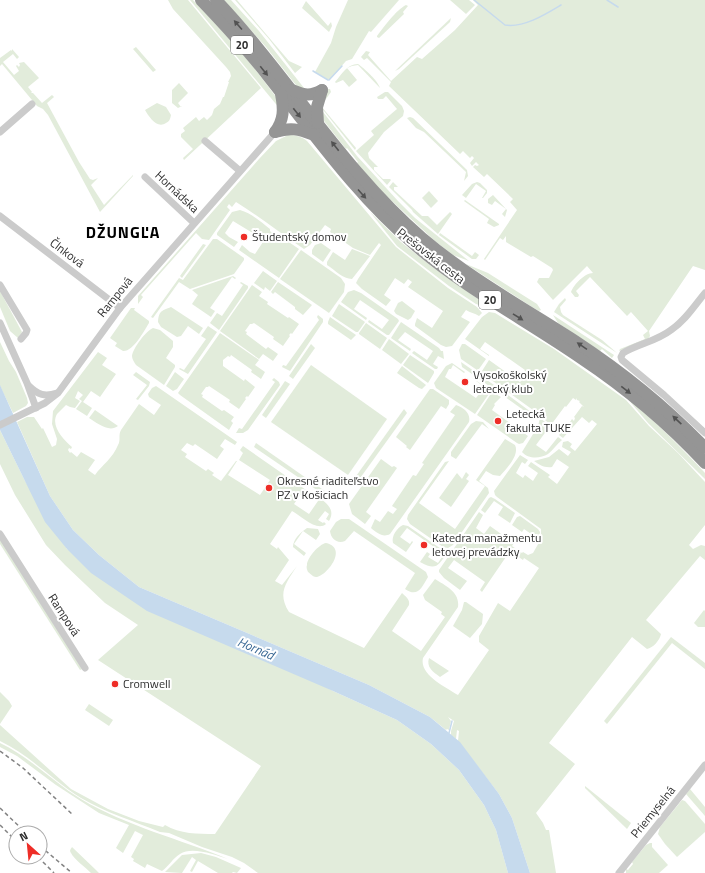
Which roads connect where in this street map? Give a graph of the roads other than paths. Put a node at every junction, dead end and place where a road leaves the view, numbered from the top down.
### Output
1 (202, 0) edge
2 (216, 0) edge
3 (286, 91) junction
4 (32, 104) dead end
5 (316, 129) junction
6 (0, 132) edge
7 (275, 132) junction
8 (205, 141) dead end
9 (240, 171) junction
10 (145, 177) dead end
11 (0, 216) edge
12 (194, 223) junction
13 (0, 285) edge
14 (705, 293) edge
15 (120, 308) junction
16 (0, 323) edge
17 (21, 339) dead end
18 (27, 383) junction
19 (58, 393) junction
20 (36, 408) junction
21 (0, 425) edge
22 (705, 433) edge
23 (705, 448) edge
24 (705, 462) edge
25 (0, 534) edge
26 (85, 668) dead end
27 (705, 765) edge
28 (619, 873) edge

1 -> 3 highway, Prešovská cesta / 20
3 -> 2 highway, Prešovská cesta / 20
3 - 5 highway, Prešovská cesta / 20
3 - 5 highway
3 - 7 highway
4 - 6 street
5 - 7 highway
23 -> 5 highway, Prešovská cesta / 20
5 -> 24 highway, Prešovská cesta / 20
7 - 9 street, Rampová
8 - 9 street
9 - 12 street, Rampová
10 - 12 street, Hornádska
11 - 15 street, Člnková
12 - 15 street, Rampová
13 - 17 street
14 - 22 street
15 - 19 street, Rampová
16 - 18 street
18 - 19 street
18 - 20 street
19 - 20 street, Rampová
20 - 21 street, Rampová
25 - 26 street, Rampová
27 - 28 street, Priemyselná

